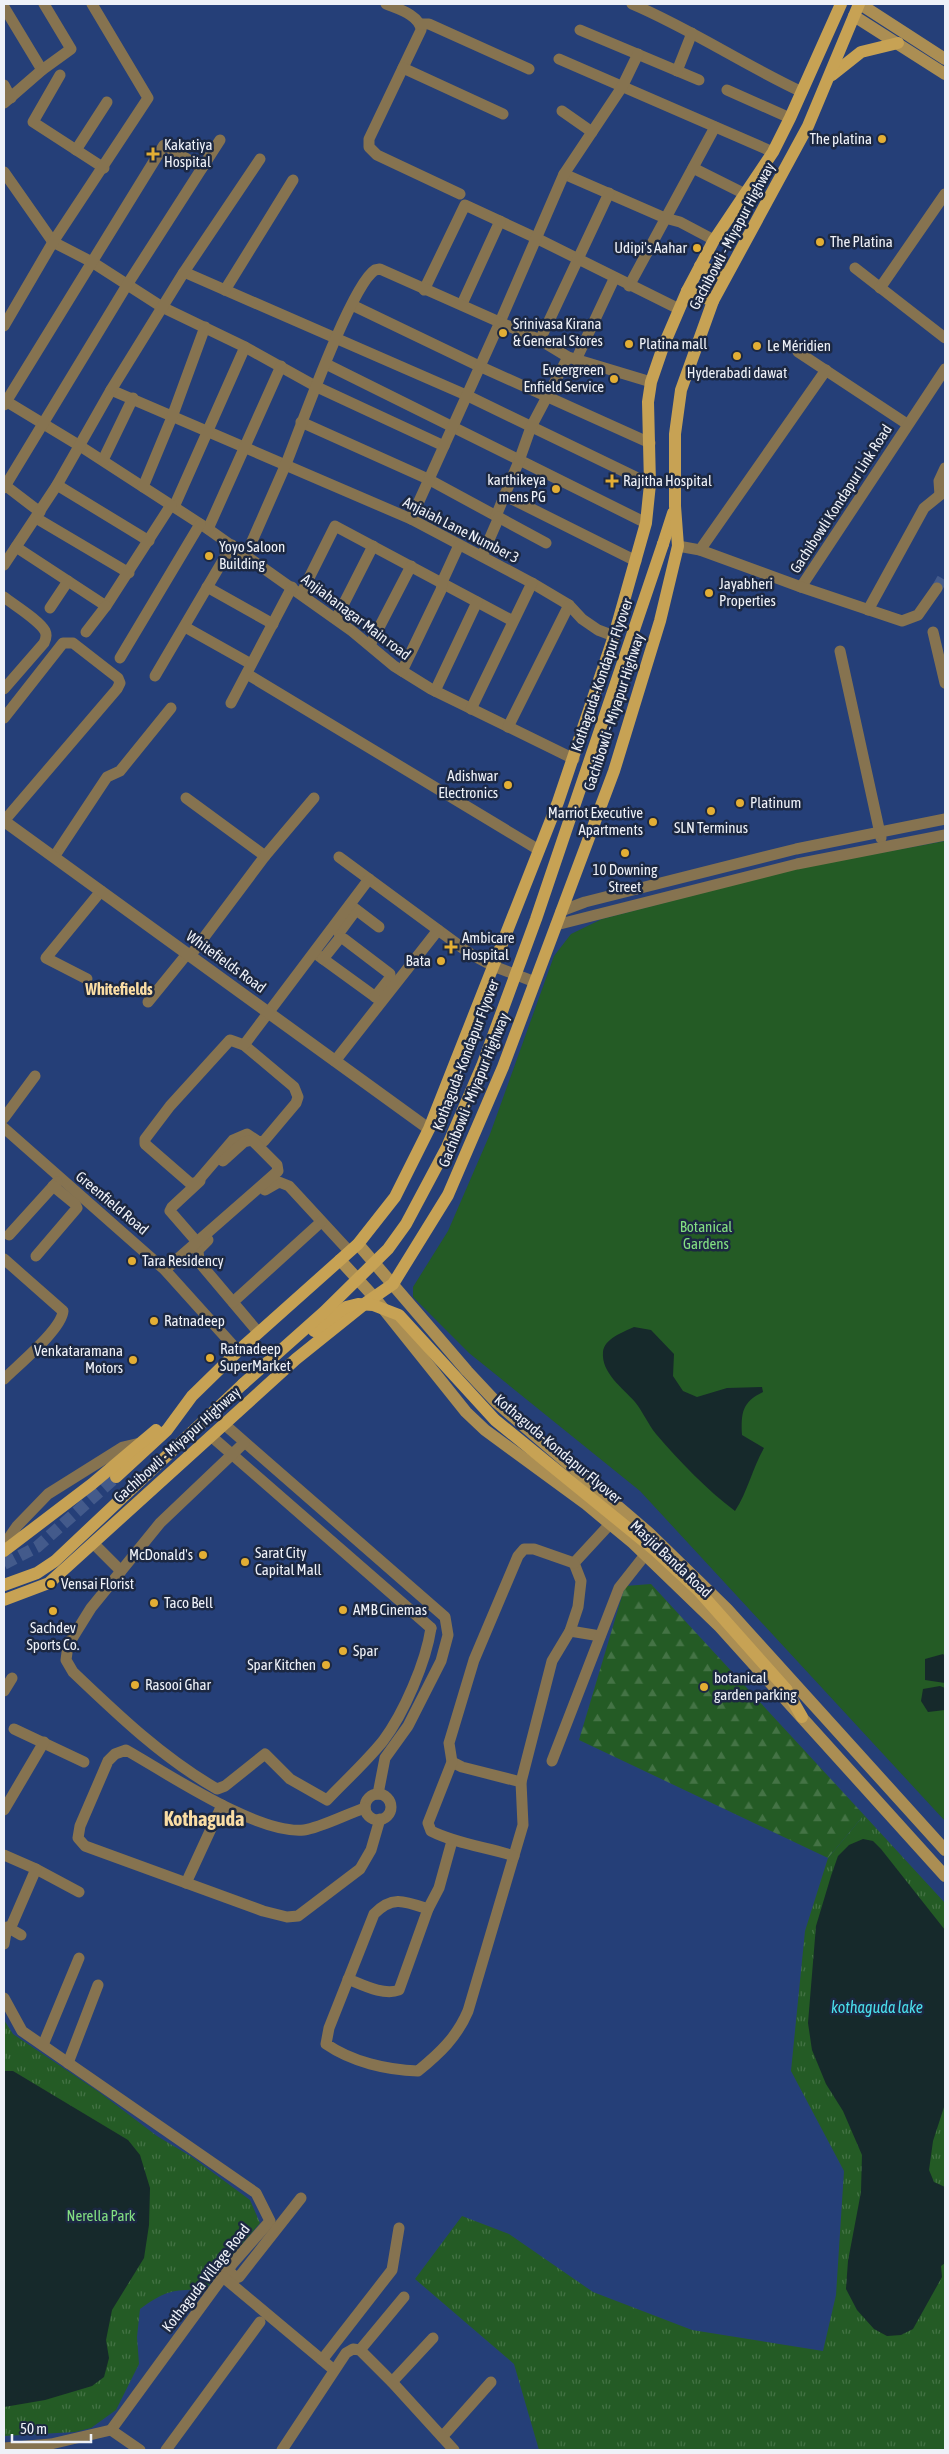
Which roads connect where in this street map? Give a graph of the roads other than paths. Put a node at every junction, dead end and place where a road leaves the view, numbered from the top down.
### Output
1 (44, 4) edge
2 (92, 4) edge
3 (386, 4) edge
4 (632, 4) edge
5 (841, 4) edge
6 (860, 4) edge
7 (4, 6) edge
8 (854, 16) junction
9 (420, 24) junction
10 (580, 30) dead end
11 (692, 33) junction
12 (898, 43) junction
13 (638, 54) junction
14 (559, 59) dead end
15 (945, 59) edge
16 (403, 68) junction
17 (528, 68) dead end
18 (42, 70) junction
19 (677, 71) junction
20 (945, 74) edge
21 (60, 75) dead end
22 (830, 78) junction
23 (699, 80) dead end
24 (4, 85) edge
25 (622, 87) junction
26 (727, 90) dead end
27 (802, 92) junction
28 (7, 100) edge
29 (107, 102) dead end
30 (562, 110) dead end
31 (503, 114) dead end
32 (790, 118) junction
33 (715, 126) junction
34 (592, 132) junction
35 (220, 140) dead end
36 (76, 150) junction
37 (773, 152) junction
38 (260, 159) dead end
39 (104, 168) junction
40 (202, 168) junction
41 (693, 168) junction
42 (4, 172) edge
43 (564, 174) junction
44 (293, 180) dead end
45 (609, 193) junction
46 (460, 194) dead end
47 (745, 194) junction
48 (945, 194) edge
49 (665, 218) junction
50 (500, 221) junction
51 (536, 238) junction
52 (714, 240) junction
53 (53, 242) junction
54 (576, 259) junction
55 (92, 262) junction
56 (700, 266) junction
57 (855, 268) dead end
58 (184, 272) junction
59 (725, 276) junction
60 (614, 279) junction
61 (127, 285) junction
62 (629, 286) junction
63 (880, 288) junction
64 (225, 290) junction
65 (424, 290) junction
66 (687, 291) junction
67 (713, 302) junction
68 (462, 304) junction
69 (352, 305) junction
70 (162, 308) junction
71 (679, 309) junction
72 (500, 322) junction
73 (4, 326) edge
74 (204, 328) junction
75 (945, 338) edge
76 (336, 339) junction
77 (540, 340) junction
78 (244, 346) junction
79 (798, 352) dead end
80 (572, 358) junction
81 (326, 364) junction
82 (281, 366) junction
83 (479, 366) junction
84 (945, 369) edge
85 (826, 370) junction
86 (651, 382) junction
87 (317, 387) junction
88 (112, 390) junction
89 (466, 394) junction
90 (547, 397) junction
91 (133, 398) junction
92 (4, 402) edge
93 (172, 417) junction
94 (301, 422) junction
95 (44, 424) junction
96 (907, 424) junction
97 (452, 426) junction
98 (530, 427) junction
99 (207, 430) junction
100 (650, 443) junction
101 (80, 446) junction
102 (245, 446) junction
103 (444, 446) junction
104 (103, 460) junction
105 (519, 461) junction
106 (286, 463) junction
107 (945, 468) edge
108 (428, 480) junction
109 (650, 484) junction
110 (57, 486) junction
111 (143, 486) junction
112 (5, 487) edge
113 (942, 493) edge
114 (504, 495) junction
115 (173, 506) junction
116 (675, 506) junction
117 (38, 515) junction
118 (497, 516) junction
119 (411, 519) junction
120 (646, 523) junction
121 (204, 526) junction
122 (149, 541) junction
123 (546, 543) dead end
124 (459, 544) junction
125 (232, 545) junction
126 (373, 546) junction
127 (678, 546) junction
128 (16, 548) junction
129 (700, 550) junction
130 (246, 555) junction
131 (482, 556) junction
132 (636, 561) junction
133 (4, 565) edge
134 (411, 566) junction
135 (129, 573) junction
136 (68, 581) junction
137 (532, 583) junction
138 (442, 584) junction
139 (207, 587) junction
140 (801, 587) junction
141 (937, 588) tunnel mouth
142 (296, 590) junction
143 (4, 597) edge
144 (477, 602) junction
145 (569, 605) junction
146 (106, 606) junction
147 (50, 608) dead end
148 (868, 610) junction
149 (336, 619) junction
150 (513, 621) junction
151 (273, 624) junction
152 (186, 626) junction
153 (86, 632) dead end
154 (933, 632) dead end
155 (614, 636) junction
156 (370, 646) junction
157 (840, 651) dead end
158 (120, 658) dead end
159 (249, 669) junction
160 (402, 671) junction
161 (155, 676) dead end
162 (945, 683) edge
163 (4, 689) edge
164 (435, 691) junction
165 (231, 703) dead end
166 (171, 708) dead end
167 (471, 709) junction
168 (4, 718) edge
169 (508, 727) junction
170 (574, 759) junction
171 (186, 798) dead end
172 (314, 798) dead end
173 (4, 802) edge
174 (13, 810) junction
175 (945, 819) edge
176 (4, 821) edge
177 (879, 831) junction
178 (945, 835) edge
179 (883, 847) junction
180 (539, 850) junction
181 (265, 856) junction
182 (54, 858) junction
183 (339, 858) dead end
184 (369, 879) junction
185 (101, 891) junction
186 (352, 909) junction
187 (561, 911) junction
188 (556, 925) junction
189 (379, 927) dead end
190 (335, 930) junction
191 (438, 930) junction
192 (189, 955) junction
193 (319, 956) junction
194 (492, 966) junction
195 (87, 979) dead end
196 (400, 979) junction
197 (535, 982) junction
198 (379, 1000) junction
199 (148, 1002) dead end
200 (268, 1013) junction
201 (244, 1045) junction
202 (335, 1061) junction
203 (35, 1076) dead end
204 (4, 1118) edge
205 (4, 1128) edge
206 (429, 1129) junction
207 (59, 1184) junction
208 (321, 1222) junction
209 (9, 1235) dead end
210 (197, 1242) junction
211 (349, 1252) junction
212 (36, 1256) dead end
213 (4, 1259) edge
214 (165, 1270) junction
215 (392, 1284) junction
216 (374, 1297) junction
217 (233, 1302) junction
218 (258, 1332) junction
219 (238, 1350) junction
220 (4, 1379) edge
221 (243, 1384) junction
222 (224, 1424) junction
223 (167, 1430) junction
224 (211, 1436) junction
225 (140, 1443) junction
226 (244, 1443) junction
227 (232, 1455) junction
228 (116, 1477) tunnel mouth
229 (610, 1524) junction
230 (5, 1543) edge
231 (93, 1543) junction
232 (645, 1555) junction
233 (574, 1563) junction
234 (121, 1571) junction
235 (4, 1585) edge
236 (4, 1600) edge
237 (446, 1617) junction
238 (431, 1628) junction
239 (570, 1631) junction
240 (600, 1636) junction
241 (12, 1678) dead end
242 (4, 1691) edge
243 (802, 1717) junction
244 (14, 1729) dead end
245 (44, 1742) junction
246 (552, 1761) dead end
247 (84, 1762) dead end
248 (452, 1762) junction
249 (521, 1782) junction
250 (378, 1794) junction
251 (222, 1805) junction
252 (365, 1808) junction
253 (4, 1810) edge
254 (380, 1819) junction
255 (452, 1841) junction
256 (945, 1850) edge
257 (4, 1855) edge
258 (514, 1856) junction
259 (36, 1869) junction
260 (945, 1876) edge
261 (186, 1883) junction
262 (79, 1892) dead end
263 (428, 1909) junction
264 (10, 1929) junction
265 (21, 1935) dead end
266 (4, 1944) edge
267 (79, 1958) dead end
268 (348, 1979) junction
269 (98, 1986) dead end
270 (4, 1998) edge
271 (43, 2045) junction
272 (68, 2063) junction
273 (301, 2198) dead end
274 (398, 2228) dead end
275 (225, 2274) junction
276 (404, 2297) dead end
277 (260, 2322) dead end
278 (433, 2338) dead end
279 (360, 2350) junction
280 (322, 2360) junction
281 (334, 2370) junction
282 (392, 2382) junction
283 (491, 2382) dead end
284 (111, 2430) junction
285 (442, 2437) junction
286 (4, 2448) edge
287 (140, 2450) edge
288 (166, 2450) edge
289 (282, 2450) edge
290 (454, 2450) edge

1 - 18 street
2 - 39 street
3 - 9 street
4 - 11 street
5 - 27 main road, Gachibowli - Miyapur Highway
6 - 8 main road, Gachibowli - Miyapur Highway
6 - 15 main road
7 - 18 street
8 - 12 main road
8 - 22 main road, Gachibowli - Miyapur Highway
9 - 16 street
9 - 17 street
10 - 13 street
11 - 19 street
11 - 27 street
12 - 20 main road
12 - 22 main road
13 - 19 street
13 - 25 street
14 - 25 street
16 - 31 street
16 - 46 street
18 - 28 street
19 - 23 street
21 - 36 street
22 - 59 main road, Gachibowli - Miyapur Highway
24 - 28 street
25 - 33 street
25 - 34 street
26 - 32 street
27 - 32 main road, Gachibowli - Miyapur Highway
29 - 36 street
30 - 34 street
32 - 37 main road, Gachibowli - Miyapur Highway
33 - 37 street
33 - 41 street
34 - 43 street
35 - 40 street
36 - 39 street
37 - 47 main road, Gachibowli - Miyapur Highway
38 - 58 street
39 - 53 street
40 - 55 street
40 - 61 street
41 - 47 street
41 - 49 street
42 - 53 street
43 - 45 street
43 - 51 street
44 - 64 street
45 - 49 street
45 - 54 street
47 - 52 main road, Gachibowli - Miyapur Highway
48 - 63 street
49 - 52 street
49 - 62 street
50 - 51 street
50 - 65 street
50 - 68 street
51 - 54 street
51 - 72 street
52 - 56 main road, Gachibowli - Miyapur Highway
53 - 55 street
53 - 73 street
54 - 60 street
54 - 77 street
55 - 61 street
55 - 92 street
56 - 59 main road
56 - 66 main road, Gachibowli - Miyapur Highway
57 - 63 street
58 - 64 street
58 - 70 street
59 - 67 main road, Gachibowli - Miyapur Highway
60 - 62 street
60 - 80 street
61 - 70 street
61 - 95 street
62 - 71 street
63 - 75 street
64 - 76 street
65 - 68 street
65 - 69 street
66 - 67 main road
66 - 71 main road, Gachibowli - Miyapur Highway
67 - 116 main road, Gachibowli - Miyapur Highway
68 - 72 street
69 - 76 street
69 - 83 street
70 - 74 street
70 - 88 street
71 - 86 main road, Gachibowli - Miyapur Highway
72 - 77 street
72 - 83 street
74 - 78 street
74 - 93 street
76 - 81 street
76 - 89 street
77 - 80 street
78 - 82 street
78 - 99 street
79 - 85 street
80 - 86 street
80 - 90 street
81 - 87 street
81 - 97 street
82 - 87 street
82 - 102 street
83 - 89 street
83 - 90 street
84 - 96 street, Gachibowli Kondapur Link Road
85 - 96 street
85 - 129 street
86 - 100 main road, Gachibowli - Miyapur Highway
87 - 94 street
87 - 103 street
88 - 91 street, Anjaiah Lane Number 3
88 - 101 street
89 - 97 street
89 - 98 street
90 - 98 street
90 - 100 street
91 - 93 street, Anjaiah Lane Number 3
91 - 104 street
92 - 95 street, Anjiahanagar Main road
93 - 99 street, Anjaiah Lane Number 3
93 - 111 street
94 - 106 street
94 - 108 street
95 - 101 street, Anjiahanagar Main road
95 - 112 street
96 - 140 street, Gachibowli Kondapur Link Road
97 - 103 street
97 - 105 street
98 - 105 street
98 - 109 street
99 - 102 street, Anjaiah Lane Number 3
99 - 115 street
100 - 109 main road, Gachibowli - Miyapur Highway
101 - 104 street, Anjiahanagar Main road
101 - 110 street
102 - 106 street, Anjaiah Lane Number 3
102 - 121 street
103 - 108 street
104 - 111 street, Anjiahanagar Main road
105 - 114 street
105 - 120 street
106 - 119 street, Anjaiah Lane Number 3
106 - 130 street
107 - 113 street
108 - 118 street
108 - 119 street
109 - 120 main road, Gachibowli - Miyapur Highway
110 - 117 street
110 - 122 street
111 - 115 street, Anjiahanagar Main road
112 - 117 street
113 - 148 street
114 - 118 street
114 - 132 street
115 - 121 street, Anjiahanagar Main road
115 - 122 street
116 - 127 main road, Gachibowli - Miyapur Highway
116 - 221 main road, Kothaguda-Kondapur Flyover, bridge
117 - 128 street
117 - 135 street
118 - 123 street
118 - 131 street
119 - 124 street, Anjaiah Lane Number 3
120 - 132 main road, Gachibowli - Miyapur Highway
121 - 125 street, Anjiahanagar Main road
121 - 158 street
122 - 135 street
124 - 131 street, Anjaiah Lane Number 3
124 - 138 street
125 - 130 street, Anjiahanagar Main road
125 - 139 street
126 - 134 street
126 - 142 street
126 - 149 street
127 - 129 street, Gachibowli Kondapur Link Road
127 - 187 main road, Gachibowli - Miyapur Highway
128 - 133 street
128 - 136 street
129 - 140 street, Gachibowli Kondapur Link Road
130 - 142 street, Anjiahanagar Main road
131 - 137 street, Anjaiah Lane Number 3
132 - 155 main road, Gachibowli - Miyapur Highway
134 - 138 street
134 - 156 street
135 - 146 street
136 - 146 street
136 - 147 street
137 - 145 street, Anjaiah Lane Number 3
137 - 150 street
138 - 144 street
138 - 160 street
139 - 151 street
139 - 152 street
140 - 148 street
141 - 148 street
142 - 149 street, Anjiahanagar Main road
142 - 151 street
143 - 163 street
144 - 150 street
144 - 164 street
145 - 155 street, Anjaiah Lane Number 3
145 - 169 street
146 - 153 street
149 - 156 street, Anjiahanagar Main road
150 - 167 street
151 - 159 street
152 - 159 street
152 - 161 street
154 - 162 street
155 - 170 main road, Gachibowli - Miyapur Highway
156 - 160 street, Anjiahanagar Main road
157 - 177 street
159 - 165 street
159 - 180 street
160 - 164 street, Anjiahanagar Main road
164 - 167 street, Anjiahanagar Main road
166 - 182 street
167 - 169 street, Anjiahanagar Main road
168 - 174 street
169 - 170 street, Anjiahanagar Main road
170 - 180 main road, Gachibowli - Miyapur Highway
171 - 181 street
172 - 181 street
173 - 174 street
174 - 176 street
175 - 177 street
176 - 182 street, Whitefields Road
177 - 179 street
177 - 187 street
178 - 179 street
179 - 188 street
180 - 194 main road, Gachibowli - Miyapur Highway
181 - 192 street
182 - 185 street, Whitefields Road
183 - 184 street
184 - 186 street
184 - 191 street
185 - 192 street, Whitefields Road
185 - 195 street
186 - 189 street
186 - 190 street
187 - 188 main road, Gachibowli - Miyapur Highway
188 - 197 main road, Gachibowli - Miyapur Highway
190 - 193 street
190 - 196 street
191 - 194 street
191 - 196 street
192 - 199 street
192 - 200 street, Whitefields Road
193 - 198 street
193 - 198 street
193 - 200 street
194 - 197 street
194 - 206 main road, Gachibowli - Miyapur Highway
196 - 198 street
197 - 215 main road, Gachibowli - Miyapur Highway
198 - 202 street
200 - 201 street
200 - 202 street, Whitefields Road
201 - 201 street
202 - 206 street, Whitefields Road
203 - 204 street
205 - 207 street, Greenfield Road
206 - 211 main road, Gachibowli - Miyapur Highway
207 - 209 street
207 - 212 street
207 - 214 street, Greenfield Road
208 - 211 street
208 - 217 street
208 - 217 street
210 - 210 street
210 - 214 street
211 - 215 main road, Masjid Banda Road
211 - 216 main road, Masjid Banda Road
211 - 218 main road, Gachibowli - Miyapur Highway
213 - 220 street
214 - 219 street, Greenfield Road
215 - 216 main road, Gachibowli - Miyapur Highway
215 - 256 main road, Masjid Banda Road
216 - 222 main road, Gachibowli - Miyapur Highway
216 - 229 main road, Masjid Banda Road
217 - 218 street
218 - 219 main road, Gachibowli - Miyapur Highway
219 - 223 main road, Gachibowli - Miyapur Highway
221 - 235 main road, Kothaguda-Kondapur Flyover
221 - 243 main road, Kothaguda-Kondapur Flyover, bridge
222 - 224 main road, Gachibowli - Miyapur Highway
222 - 226 street
223 - 225 main road
223 - 228 main road, Gachibowli - Miyapur Highway
224 - 227 street
224 - 231 main road, Gachibowli - Miyapur Highway
225 - 230 main road
225 - 230 street
226 - 227 street
226 - 237 street
227 - 234 street
227 - 238 street
229 - 232 main road, Masjid Banda Road
229 - 233 street
231 - 234 street
231 - 236 main road, Gachibowli - Miyapur Highway
232 - 240 street
232 - 243 main road, Masjid Banda Road
233 - 239 street
233 - 248 street
234 - 238 street
237 - 238 street
237 - 250 street
239 - 240 street
239 - 249 street
240 - 246 street
241 - 242 street
243 - 260 main road, Masjid Banda Road
244 - 245 street
245 - 247 street
245 - 253 street
248 - 249 street
248 - 255 street
249 - 258 street
250 - 252 street
250 - 254 street
251 - 252 street
251 - 261 street
251 - 261 street
252 - 254 street
254 - 261 street
255 - 258 street
255 - 263 street
257 - 259 street
258 - 268 street
259 - 262 street
259 - 264 street
263 - 268 street
263 - 268 street
264 - 265 street
264 - 266 street
267 - 271 street
269 - 272 street
270 - 271 street, Kothaguda Village Road
271 - 272 street, Kothaguda Village Road
272 - 275 street, Kothaguda Village Road
273 - 275 street
274 - 280 street
275 - 280 street
275 - 284 street, Kothaguda Village Road
276 - 279 street
277 - 288 street
278 - 282 street
279 - 281 street
279 - 282 street
280 - 281 street
281 - 289 street
282 - 285 street
283 - 285 street
284 - 286 street
284 - 287 street
285 - 290 street

